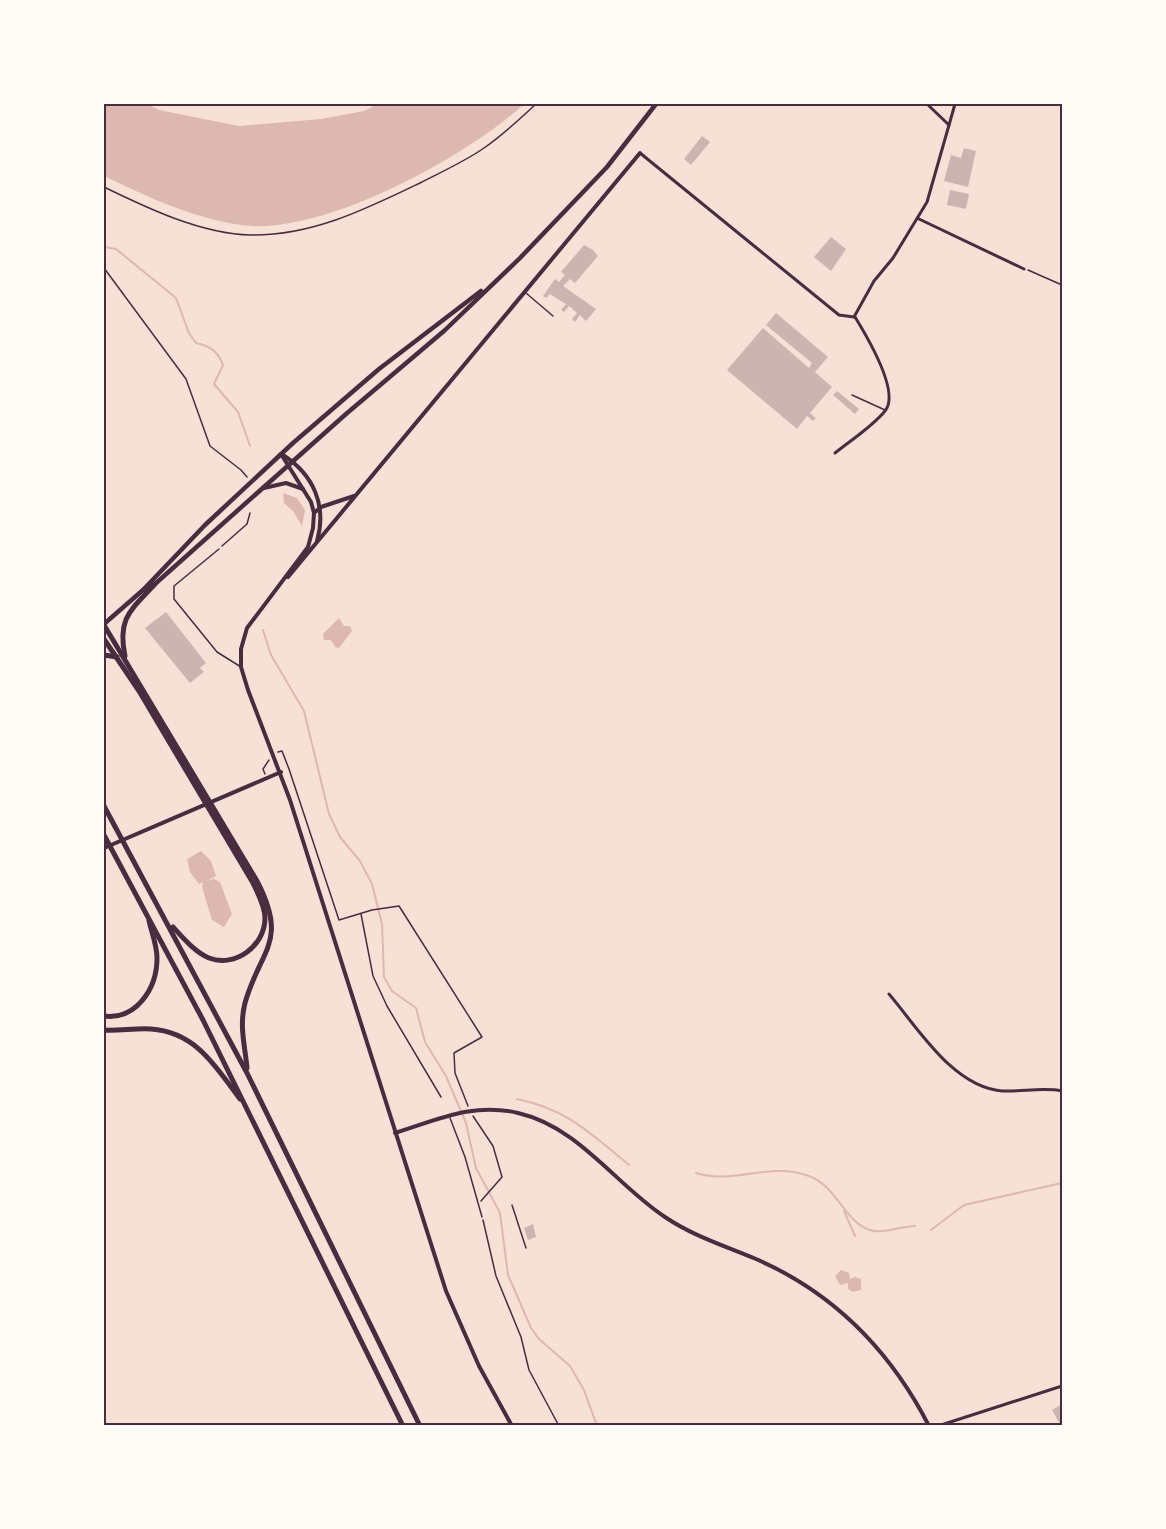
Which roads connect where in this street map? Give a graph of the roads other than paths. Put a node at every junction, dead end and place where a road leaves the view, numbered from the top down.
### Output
1 (656, 104) edge
2 (927, 104) edge
3 (955, 104) edge
4 (949, 125) junction
5 (640, 153) joint
6 (919, 219) junction
7 (1024, 269) road end
8 (498, 279) junction
9 (525, 293) junction
10 (553, 316) dead end
11 (854, 317) junction
12 (852, 395) dead end
13 (886, 410) junction
14 (835, 453) dead end
15 (281, 454) junction
16 (293, 462) junction
17 (287, 467) junction
18 (263, 488) junction
19 (362, 489) junction
20 (305, 490) junction
21 (321, 507) junction
22 (314, 513) junction
23 (316, 544) junction
24 (219, 549) road end
25 (155, 584) junction
26 (143, 590) junction
27 (257, 612) junction
28 (104, 624) edge
29 (104, 639) edge
30 (104, 655) edge
31 (117, 657) junction
32 (126, 660) junction
33 (241, 667) junction
34 (281, 772) junction
35 (203, 794) junction
36 (104, 806) edge
37 (214, 812) junction
38 (104, 836) edge
39 (104, 848) edge
40 (147, 914) junction
41 (170, 924) junction
42 (889, 994) dead end
43 (104, 1016) edge
44 (104, 1030) edge
45 (247, 1073) junction
46 (1062, 1091) edge
47 (250, 1113) junction
48 (448, 1114) junction
49 (395, 1133) junction
50 (482, 1216) road end
51 (1062, 1386) edge
52 (403, 1425) edge
53 (420, 1425) edge
54 (512, 1425) edge
55 (929, 1425) edge
56 (938, 1425) edge

1 - 8 main road
2 - 4 street
3 - 4 street
4 - 6 street
5 - 9 street
5 - 11 street
6 - 7 street
6 - 11 street
8 - 15 main road
8 - 16 main road
9 - 10 lane
9 - 19 street
11 - 13 street
12 - 13 lane
13 - 14 street
15 - 16 street
15 - 17 street
15 - 26 main road
16 - 17 main road
16 - 21 street
17 - 18 main road
17 - 20 street
18 - 20 street
18 - 25 main road
19 - 21 street
19 - 23 street
20 - 22 street
21 - 22 street
21 - 23 street
22 - 27 street
23 - 27 street
24 - 33 lane
25 - 26 main road
25 - 32 highway
26 - 28 main road
27 - 33 street
28 - 32 highway
29 - 31 highway
30 - 31 highway
31 - 35 highway
32 - 35 highway
33 - 34 street
34 - 39 street
34 - 49 street
35 - 37 highway
36 - 41 highway
37 - 41 highway
37 - 45 highway
38 - 40 highway
40 - 43 highway
40 - 47 highway
41 - 45 highway
42 - 46 street
44 - 47 highway
45 - 53 highway
47 - 52 highway
48 - 49 street
48 - 50 lane
48 - 55 street
49 - 54 street
51 - 56 street

